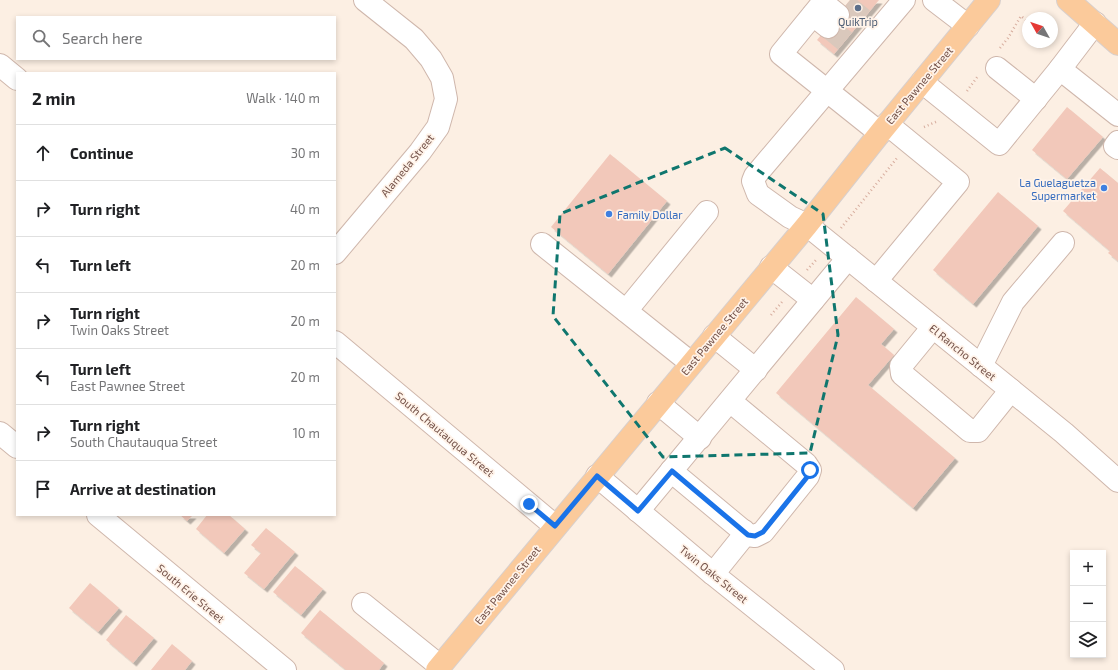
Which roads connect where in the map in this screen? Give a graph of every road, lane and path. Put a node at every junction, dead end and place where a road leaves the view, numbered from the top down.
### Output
1 (365, 0) edge
2 (934, 0) edge
3 (989, 0) edge
4 (1068, 0) edge
5 (830, 9) edge
6 (1022, 17) edge
7 (873, 23) edge
8 (1095, 23) junction
9 (968, 26) junction
10 (1117, 40) edge
11 (992, 64) junction
12 (0, 65) edge
13 (1060, 69) junction
14 (16, 78) edge
15 (922, 82) junction
16 (826, 91) junction
17 (1036, 99) junction
18 (953, 107) junction
19 (1118, 115) edge
20 (884, 129) junction
21 (1118, 142) edge
22 (910, 143) junction
23 (1118, 148) edge
24 (707, 212) dead end
25 (807, 225) junction
26 (1063, 242) dead end
27 (829, 243) junction
28 (542, 244) dead end
29 (336, 252) edge
30 (848, 258) junction
31 (771, 267) junction
32 (876, 281) junction
33 (794, 286) junction
34 (813, 300) junction
35 (626, 311) junction
36 (766, 321) dead end
37 (933, 327) junction
38 (714, 336) junction
39 (336, 343) edge
40 (691, 363) junction
41 (981, 366) junction
42 (756, 370) junction
43 (1011, 390) junction
44 (730, 401) junction
45 (658, 403) junction
46 (0, 433) edge
47 (700, 438) junction
48 (16, 446) edge
49 (672, 471) junction
50 (597, 476) junction
51 (1118, 481) edge
52 (638, 511) junction
53 (99, 516) edge
54 (555, 526) junction
55 (744, 531) junction
56 (713, 574) junction
57 (363, 604) dead end
58 (438, 668) edge
59 (284, 670) edge
60 (833, 670) edge

1 - 29 street, Alameda Street
2 - 9 street
3 - 9 main road, East Pawnee Street
4 - 8 main road
5 - 16 street
6 - 11 path
7 - 16 street
8 - 10 main road
8 - 13 street
9 - 15 main road, East Pawnee Street
11 - 17 street
11 - 18 path
12 - 14 street
13 - 17 street
13 - 19 street
15 - 18 street
15 - 20 main road, East Pawnee Street
16 - 20 street
16 - 25 street, El Rancho Street
17 - 18 street
18 - 22 path
20 - 22 street
20 - 25 main road, East Pawnee Street
21 - 23 street
22 - 27 path
22 - 32 street
24 - 35 street
25 - 27 street, El Rancho Street
25 - 31 main road, East Pawnee Street
26 - 41 street
27 - 30 street, El Rancho Street
27 - 33 path
28 - 35 street
30 - 32 street, El Rancho Street
30 - 34 street
31 - 33 street
31 - 38 main road, East Pawnee Street
32 - 37 street, El Rancho Street
33 - 34 street
33 - 36 path
34 - 42 street
35 - 40 street
37 - 41 street, El Rancho Street
37 - 43 street
38 - 40 main road, East Pawnee Street
38 - 42 street
39 - 54 street, South Chautauqua Street
40 - 45 main road, East Pawnee Street
41 - 43 street, El Rancho Street
42 - 44 street
43 - 51 street, El Rancho Street
44 - 47 street
44 - 55 street
45 - 47 street
45 - 50 main road, East Pawnee Street
46 - 48 street
47 - 49 street
49 - 52 street
49 - 55 street
50 - 52 street, Twin Oaks Street
50 - 54 main road, East Pawnee Street
52 - 56 street, Twin Oaks Street
53 - 59 street, South Erie Street
54 - 58 main road, East Pawnee Street
55 - 56 street
56 - 60 street, Twin Oaks Street
57 - 58 street

